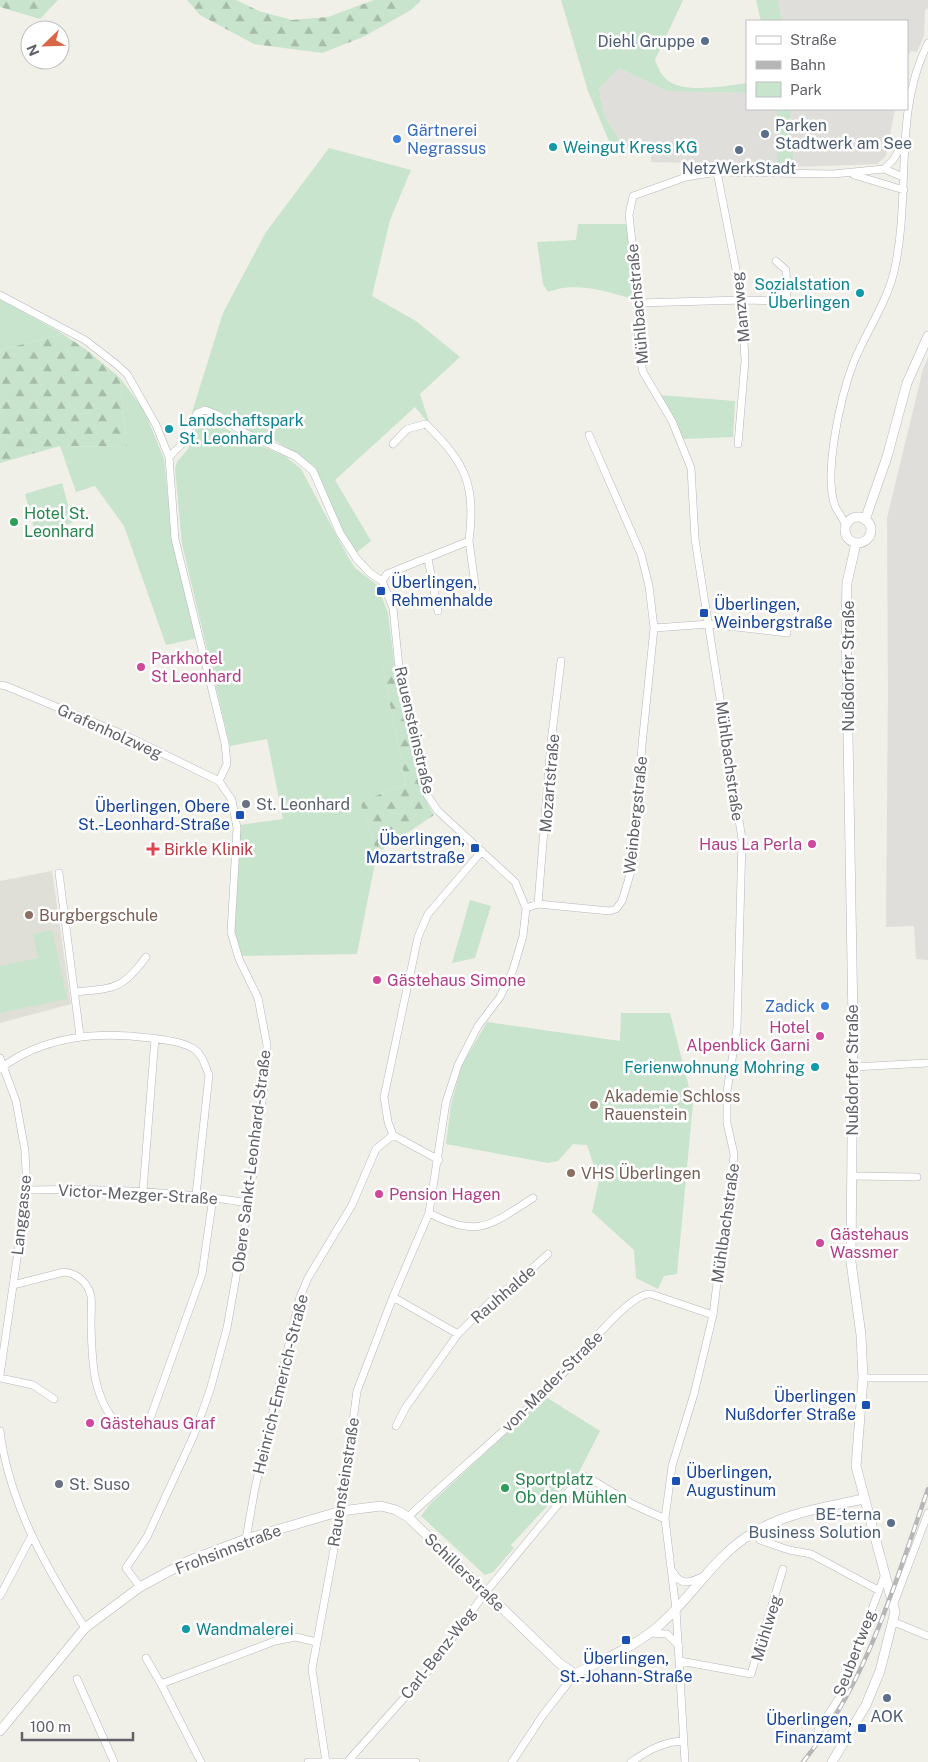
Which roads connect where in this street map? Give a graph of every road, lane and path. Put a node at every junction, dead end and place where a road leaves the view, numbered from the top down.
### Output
1 (928, 43) edge
2 (904, 142) junction
3 (884, 169) junction
4 (717, 172) junction
5 (851, 174) junction
6 (903, 177) junction
7 (904, 190) junction
8 (776, 261) dead end
9 (0, 294) edge
10 (742, 300) junction
11 (787, 301) junction
12 (831, 302) dead end
13 (639, 303) junction
14 (928, 336) edge
15 (589, 435) dead end
16 (393, 444) dead end
17 (738, 444) dead end
18 (169, 457) junction
19 (865, 520) junction
20 (846, 525) junction
21 (469, 542) junction
22 (856, 543) junction
23 (428, 559) junction
24 (382, 581) junction
25 (476, 592) dead end
26 (438, 610) dead end
27 (710, 624) junction
28 (654, 628) junction
29 (787, 633) dead end
30 (561, 661) dead end
31 (0, 685) edge
32 (219, 781) junction
33 (482, 851) junction
34 (59, 873) dead end
35 (538, 904) junction
36 (526, 908) junction
37 (146, 957) dead end
38 (76, 992) junction
39 (80, 1036) junction
40 (154, 1038) junction
41 (0, 1058) edge
42 (928, 1064) edge
43 (853, 1067) junction
44 (2, 1068) edge
45 (393, 1135) junction
46 (439, 1160) junction
47 (852, 1176) junction
48 (917, 1177) dead end
49 (27, 1190) junction
50 (143, 1191) junction
51 (196, 1195) junction
52 (213, 1197) junction
53 (533, 1198) dead end
54 (249, 1203) junction
55 (429, 1213) junction
56 (548, 1254) dead end
57 (13, 1285) junction
58 (393, 1297) junction
59 (713, 1315) junction
60 (458, 1334) junction
61 (0, 1377) edge
62 (862, 1378) junction
63 (928, 1378) edge
64 (54, 1399) dead end
65 (396, 1426) dead end
66 (0, 1431) edge
67 (2, 1464) edge
68 (863, 1498) junction
69 (341, 1511) junction
70 (928, 1513) edge
71 (408, 1517) junction
72 (665, 1519) junction
73 (32, 1534) junction
74 (246, 1539) junction
75 (760, 1540) dead end
76 (671, 1567) junction
77 (783, 1569) dead end
78 (885, 1574) junction
79 (706, 1575) junction
80 (140, 1587) junction
81 (878, 1590) junction
82 (485, 1593) junction
83 (0, 1596) edge
84 (894, 1603) junction
85 (676, 1609) junction
86 (894, 1622) junction
87 (85, 1628) junction
88 (649, 1633) junction
89 (928, 1636) edge
90 (316, 1642) junction
91 (679, 1646) junction
92 (146, 1658) dead end
93 (680, 1661) junction
94 (575, 1674) junction
95 (77, 1679) dead end
96 (161, 1684) junction
97 (0, 1730) edge
98 (818, 1730) dead end
99 (684, 1741) junction
100 (348, 1761) junction
101 (114, 1762) edge
102 (201, 1762) edge
103 (308, 1762) edge
104 (326, 1762) edge
105 (416, 1762) edge
106 (512, 1762) edge
107 (631, 1762) edge
108 (685, 1762) edge
109 (832, 1762) edge

1 - 2 street
2 - 3 street
2 - 6 street
3 - 5 street
3 - 6 street
4 - 5 street
4 - 10 street, Manzweg
4 - 13 street, Mühlbachstraße
5 - 7 street
6 - 7 street
7 - 20 street
8 - 11 street
9 - 18 street
10 - 11 street
10 - 13 street
10 - 17 street, Manzweg
11 - 12 street
13 - 27 street, Mühlbachstraße
14 - 19 street
15 - 28 street, Weinbergstraße
16 - 21 street
18 - 24 street, Rauensteinstraße
18 - 32 street
19 - 20 street
19 - 22 street
20 - 22 street
21 - 23 street
21 - 25 street
22 - 43 street, Nußdorfer Straße
23 - 24 street
23 - 26 street
24 - 33 street, Rauensteinstraße
27 - 28 street
27 - 29 street
27 - 59 street, Mühlbachstraße
28 - 35 street, Weinbergstraße
30 - 35 street, Mozartstraße
31 - 32 street, Grafenholzweg
32 - 54 street, Obere Sankt-Leonhard-Straße
33 - 36 street, Rauensteinstraße
33 - 45 street
34 - 38 street
35 - 36 street, Weinbergstraße
36 - 46 street, Rauensteinstraße
37 - 38 street
38 - 39 street
39 - 40 street
39 - 44 street
40 - 50 street
40 - 51 street
41 - 44 street, Langgasse
42 - 43 street
43 - 47 street, Nußdorfer Straße
44 - 49 street, Langgasse
45 - 46 street
45 - 74 street, Heinrich-Emerich-Straße
46 - 55 street, Rauensteinstraße
47 - 48 street
47 - 62 street, Nußdorfer Straße
49 - 50 street, Victor-Mezger-Straße
49 - 57 street, Langgasse
50 - 51 street, Victor-Mezger-Straße
51 - 52 street, Victor-Mezger-Straße
52 - 54 street, Victor-Mezger-Straße
52 - 57 street
53 - 55 street
54 - 80 street, Obere Sankt-Leonhard-Straße
55 - 58 street, Rauensteinstraße
56 - 60 street, Rauhhalde
57 - 61 street, Langgasse
58 - 60 street, Rauhhalde
58 - 69 street, Rauensteinstraße
59 - 71 street, von-Mader-Straße
59 - 72 street, Mühlbachstraße
60 - 65 street, Rauhhalde
61 - 64 street, Langgasse
62 - 63 street
62 - 68 street, Nußdorfer Straße
66 - 67 street
67 - 73 street
68 - 78 street, Nußdorfer Straße
68 - 79 street
69 - 71 street, Schillerstraße
69 - 74 street, Frohsinnstraße
69 - 90 street, Rauensteinstraße
70 - 84 street
71 - 82 street, Schillerstraße
72 - 76 street, Mühlbachstraße
72 - 82 street, Carl-Benz-Weg
73 - 83 street
73 - 87 street
74 - 80 street, Frohsinnstraße
75 - 81 street
76 - 79 street
76 - 85 street, Mühlbachstraße
77 - 93 street, Mühlweg
78 - 81 street, Seubertweg
78 - 84 street, Nußdorfer Straße
79 - 85 street
80 - 87 street, Frohsinnstraße
81 - 98 street, Seubertweg
82 - 94 street, Schillerstraße
82 - 100 street, Carl-Benz-Weg
84 - 86 street
85 - 88 street
85 - 91 street, Mühlbachstraße
86 - 89 street
86 - 109 street
87 - 97 street, Frohsinnstraße
88 - 91 street
88 - 94 street
90 - 96 street
90 - 104 street, Rauensteinstraße
91 - 93 street, Mühlbachstraße
92 - 96 street
93 - 99 street, Mühlbachstraße
94 - 106 street
95 - 101 street
96 - 102 street
99 - 107 street
99 - 108 street, Mühlbachstraße
100 - 104 street
100 - 105 street
103 - 104 street

